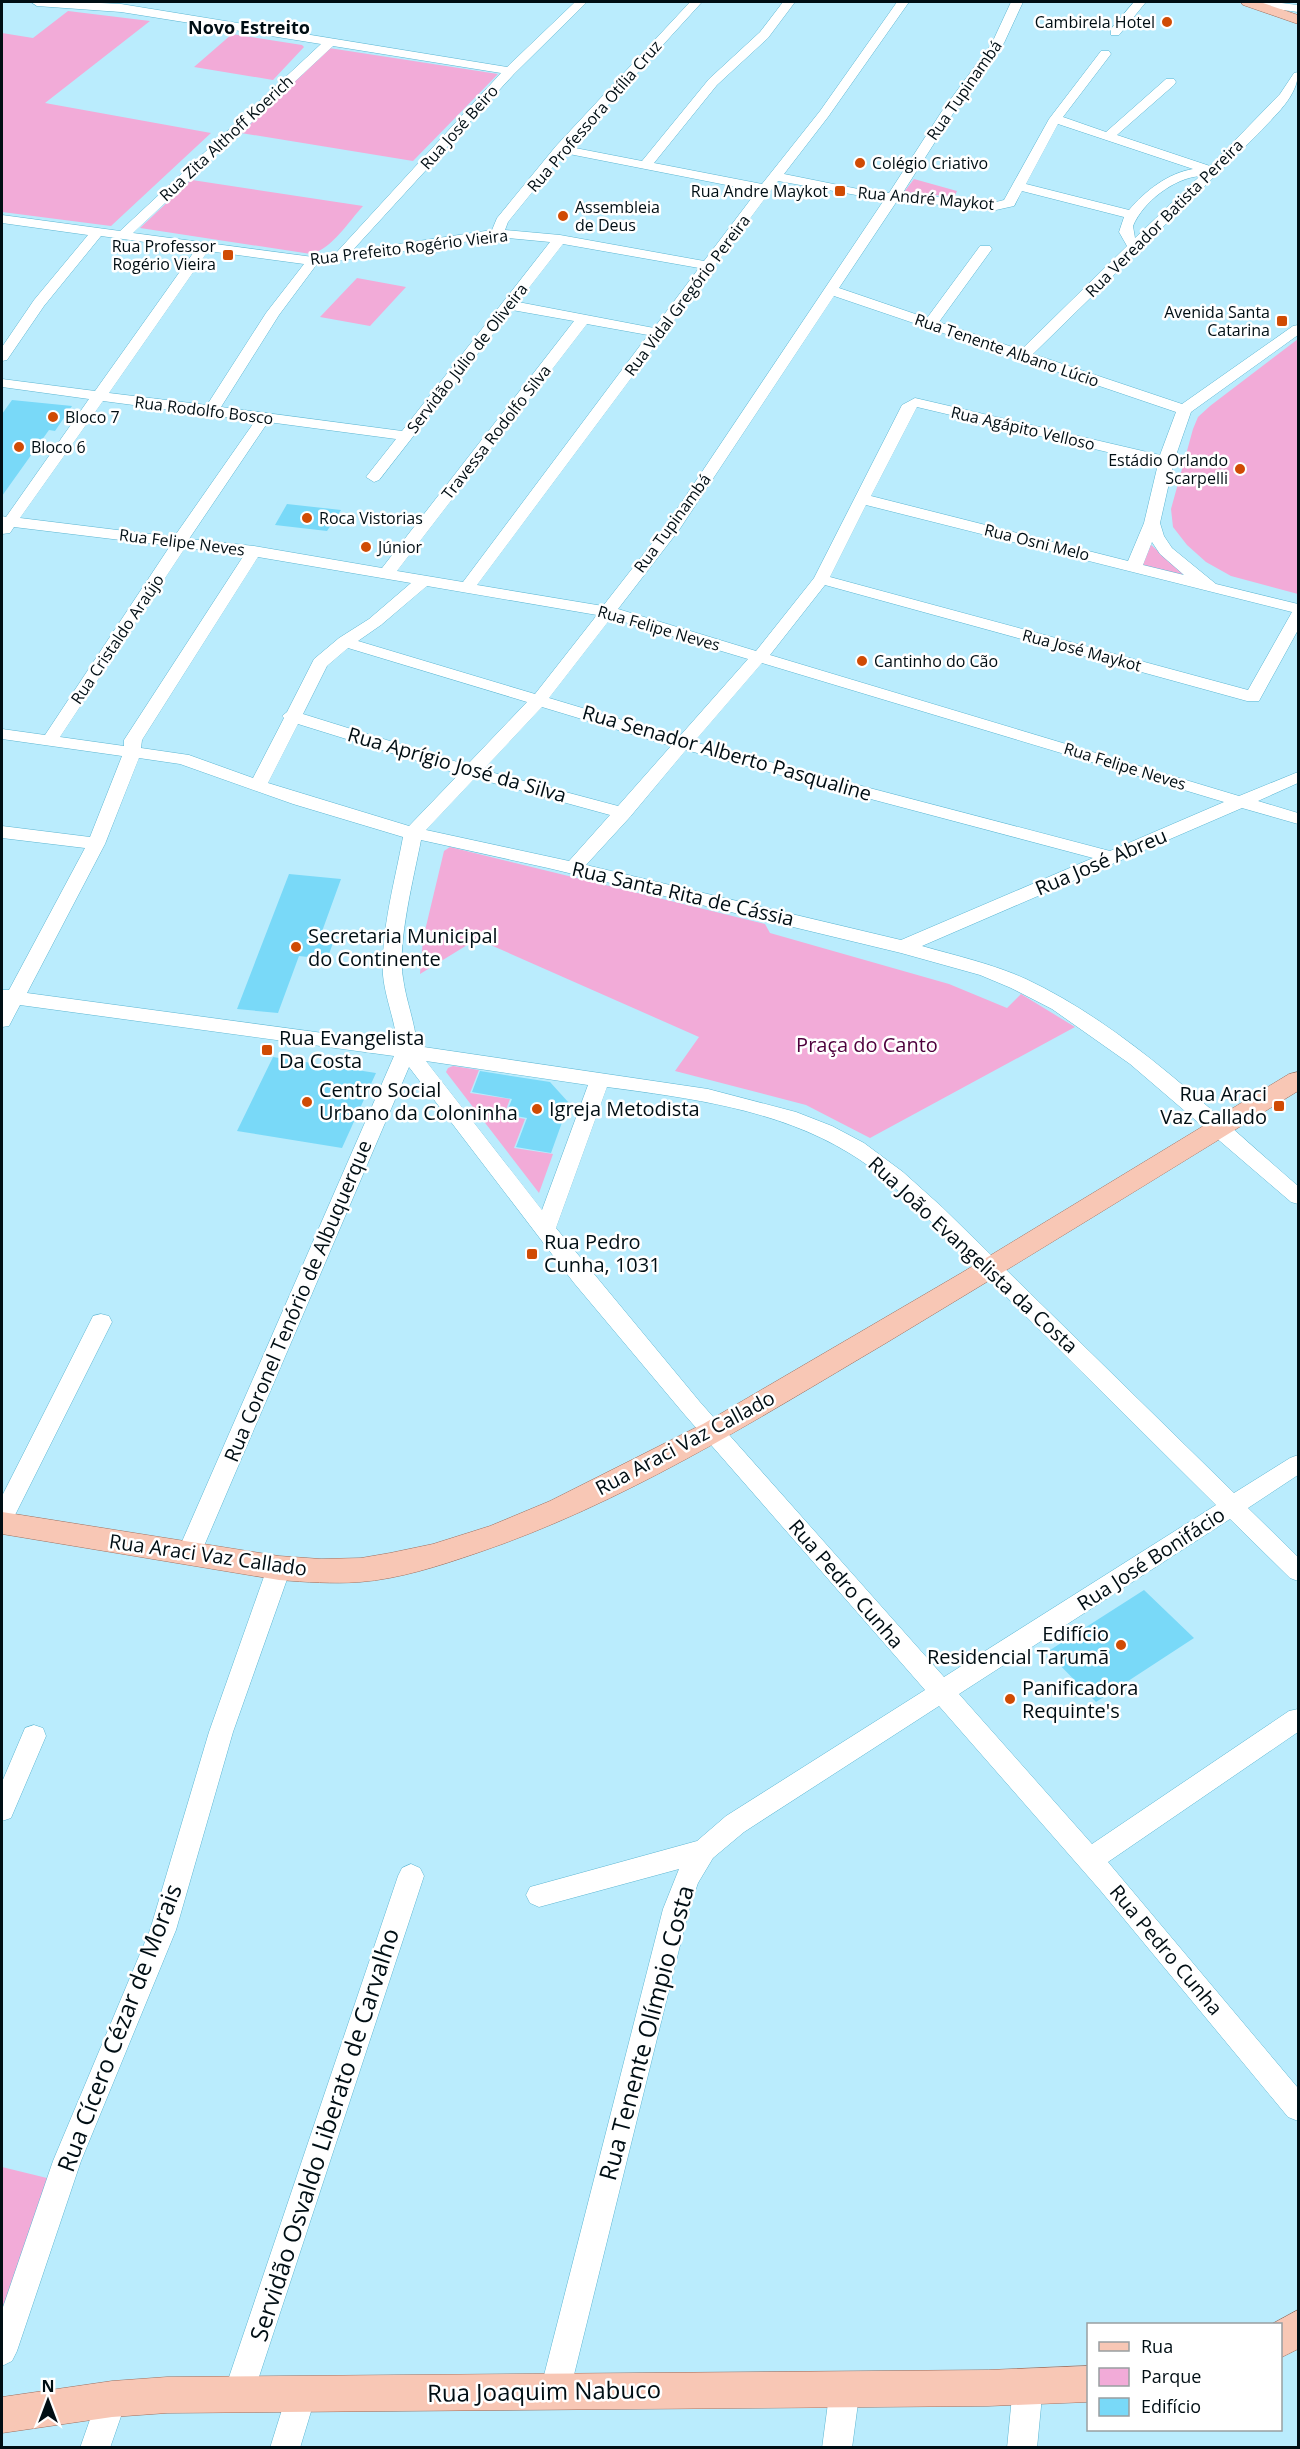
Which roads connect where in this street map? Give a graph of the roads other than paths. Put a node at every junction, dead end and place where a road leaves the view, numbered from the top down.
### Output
1 (37, 2) edge
2 (182, 2) edge
3 (581, 2) edge
4 (696, 2) edge
5 (789, 2) edge
6 (903, 2) edge
7 (1017, 2) edge
8 (1140, 2) edge
9 (1248, 2) edge
10 (1254, 2) edge
11 (1299, 9) edge
12 (166, 15) junction
13 (1299, 20) edge
14 (1115, 32) dead end
15 (330, 42) junction
16 (1104, 54) dead end
17 (510, 71) junction
18 (1299, 76) edge
19 (1170, 82) dead end
20 (1292, 98) edge
21 (1055, 119) junction
22 (1110, 135) junction
23 (561, 149) junction
24 (646, 165) junction
25 (1213, 171) junction
26 (775, 176) junction
27 (1020, 186) junction
28 (767, 189) junction
29 (893, 197) junction
30 (1132, 215) junction
31 (4, 223) edge
32 (97, 232) junction
33 (497, 233) junction
34 (123, 236) junction
35 (560, 239) junction
36 (205, 246) junction
37 (1135, 247) junction
38 (985, 249) dead end
39 (340, 256) junction
40 (313, 261) junction
41 (709, 266) junction
42 (830, 290) junction
43 (508, 305) junction
44 (583, 319) junction
45 (930, 324) junction
46 (1299, 329) edge
47 (658, 333) junction
48 (1023, 356) junction
49 (2, 357) edge
50 (2, 383) edge
51 (100, 396) junction
52 (1184, 410) junction
53 (211, 411) junction
54 (264, 418) junction
55 (406, 436) junction
56 (1166, 461) junction
57 (374, 477) dead end
58 (863, 499) junction
59 (1152, 523) junction
60 (4, 526) edge
61 (181, 541) junction
62 (254, 551) junction
63 (1134, 567) junction
64 (387, 573) junction
65 (425, 579) junction
66 (821, 579) junction
67 (468, 586) junction
68 (1210, 587) junction
69 (1299, 609) edge
70 (609, 612) junction
71 (1299, 616) edge
72 (345, 642) junction
73 (760, 656) junction
74 (539, 700) junction
75 (291, 716) junction
76 (2, 734) edge
77 (49, 741) junction
78 (683, 744) junction
79 (133, 752) junction
80 (471, 772) junction
81 (1299, 777) edge
82 (258, 786) junction
83 (1242, 801) junction
84 (624, 813) junction
85 (1299, 819) edge
86 (2, 832) edge
87 (413, 832) junction
88 (96, 844) junction
89 (1110, 857) junction
90 (573, 868) junction
91 (903, 946) junction
92 (8, 997) edge
93 (2, 1021) edge
94 (407, 1050) junction
95 (600, 1080) junction
96 (1299, 1080) edge
97 (1220, 1129) junction
98 (1299, 1197) edge
99 (545, 1230) junction
100 (990, 1268) junction
101 (101, 1322) dead end
102 (713, 1432) junction
103 (1299, 1464) edge
104 (1232, 1507) junction
105 (2, 1518) edge
106 (2, 1523) edge
107 (189, 1553) junction
108 (279, 1568) junction
109 (1299, 1571) edge
110 (943, 1692) junction
111 (1299, 1719) edge
112 (34, 1736) dead end
113 (2, 1810) edge
114 (704, 1850) junction
115 (1089, 1860) junction
116 (411, 1876) dead end
117 (539, 1895) dead end
118 (1299, 2108) edge
119 (1299, 2328) edge
120 (1282, 2339) edge
121 (2, 2351) edge
122 (1087, 2384) edge
123 (1028, 2386) junction
124 (845, 2388) junction
125 (555, 2391) junction
126 (238, 2395) junction
127 (301, 2395) junction
128 (112, 2399) junction
129 (2, 2415) edge
130 (95, 2448) edge
131 (285, 2448) edge
132 (837, 2448) edge
133 (1022, 2448) edge

1 - 12 street
2 - 12 street
3 - 17 street, Rua José Beiro
4 - 23 street, Rua Professora Otília Cruz
5 - 24 street
6 - 26 street, Rua Vidal Gregório Pereira
7 - 29 street, Rua Tupinambá
8 - 14 street
9 - 13 main road
10 - 11 street
12 - 15 street
15 - 17 street
15 - 34 street, Rua Zita Althoff Koerich
16 - 21 street, Rua André Maykot
17 - 39 street, Rua José Beiro
18 - 20 street, Rua Vereador Batista Pereira
19 - 22 street
20 - 25 street, Rua Vereador Batista Pereira
21 - 22 street
21 - 27 street, Rua André Maykot
22 - 25 street
23 - 24 street
23 - 33 street, Rua Professora Otília Cruz
24 - 28 street
25 - 30 street
25 - 37 street, Rua Vereador Batista Pereira
26 - 28 street, Rua Vidal Gregório Pereira
26 - 29 street, Rua André Maykot
27 - 29 street, Rua André Maykot
27 - 30 street
28 - 41 street, Rua Vidal Gregório Pereira
29 - 42 street, Rua Tupinambá
30 - 37 street
31 - 32 street, Rua Prefeito Rogério Vieira
32 - 34 street, Rua Prefeito Rogério Vieira
32 - 49 street
33 - 35 street, Rua Prefeito Rogério Vieira
33 - 39 street, Rua Prefeito Rogério Vieira
34 - 36 street, Rua Prefeito Rogério Vieira
35 - 41 street, Rua Prefeito Rogério Vieira
35 - 43 street, Servidão Júlio de Oliveira
36 - 40 street, Rua Prefeito Rogério Vieira
36 - 51 street
37 - 48 street, Rua Vereador Batista Pereira
38 - 45 street
39 - 40 street, Rua Prefeito Rogério Vieira
40 - 53 street
41 - 47 street, Rua Vidal Gregório Pereira
42 - 45 street, Rua Tenente Albano Lúcio
42 - 70 street, Rua Tupinambá
43 - 44 street
43 - 55 street, Servidão Júlio de Oliveira
44 - 47 street
44 - 64 street, Travessa Rodolfo Silva
45 - 48 street, Rua Tenente Albano Lúcio
46 - 52 street
47 - 67 street, Rua Vidal Gregório Pereira
48 - 52 street, Rua Tenente Albano Lúcio
50 - 51 street, Rua Rodolfo Bosco
51 - 53 street, Rua Rodolfo Bosco
51 - 60 street
52 - 56 street
53 - 54 street, Rua Rodolfo Bosco
54 - 55 street, Rua Rodolfo Bosco
54 - 61 street, Rua Cristaldo Araújo
55 - 57 street, Servidão Júlio de Oliveira
56 - 58 street, Rua Agápito Velloso
56 - 59 street
58 - 63 street, Rua Osni Melo
58 - 66 street
59 - 63 street
59 - 68 street
60 - 61 street, Rua Felipe Neves
61 - 62 street, Rua Felipe Neves
61 - 77 street, Rua Cristaldo Araújo
62 - 64 street, Rua Felipe Neves
62 - 79 street
63 - 68 street, Rua Osni Melo
64 - 65 street, Rua Felipe Neves
65 - 67 street, Rua Felipe Neves
65 - 72 street
66 - 71 street, Rua José Maykot
66 - 73 street
67 - 70 street, Rua Felipe Neves
68 - 69 street
70 - 73 street, Rua Felipe Neves
70 - 74 street, Rua Tupinambá
72 - 74 street, Rua Senador Alberto Pasqualine
72 - 75 street
73 - 78 street
73 - 83 street, Rua Felipe Neves
74 - 78 street, Rua Senador Alberto Pasqualine
74 - 80 street, Rua Tupinambá
75 - 80 street, Rua Aprígio José da Silva
75 - 82 street
76 - 77 street, Rua Santa Rita de Cássia
77 - 79 street, Rua Santa Rita de Cássia
78 - 84 street
78 - 89 street, Rua Senador Alberto Pasqualine
79 - 82 street, Rua Santa Rita de Cássia
79 - 88 street
80 - 84 street, Rua Aprígio José da Silva
80 - 87 street, Rua Tupinambá
81 - 83 street, Rua José Abreu
82 - 87 street, Rua Santa Rita de Cássia
83 - 85 street, Rua Felipe Neves
83 - 89 street, Rua José Abreu
84 - 90 street
86 - 88 street
87 - 90 street, Rua Santa Rita de Cássia
87 - 94 street
88 - 92 street
89 - 91 street, Rua José Abreu
90 - 91 street, Rua Santa Rita de Cássia
91 - 97 street, Rua Santa Rita de Cássia
92 - 93 street
92 - 94 street, Rua João Evangelista da Costa
94 - 95 street, Rua João Evangelista da Costa
94 - 99 street, Rua Pedro Cunha
94 - 107 street, Rua Coronel Tenório de Albuquerque
95 - 99 street
95 - 100 street, Rua João Evangelista da Costa
96 - 97 main road, Rua Araci Vaz Callado
97 - 98 street, Rua Santa Rita de Cássia
97 - 100 main road, Rua Araci Vaz Callado
99 - 102 street, Rua Pedro Cunha
100 - 102 main road, Rua Araci Vaz Callado
100 - 104 street, Rua João Evangelista da Costa
101 - 105 street
102 - 108 main road, Rua Araci Vaz Callado
102 - 110 street, Rua Pedro Cunha
103 - 104 street, Rua José Bonifácio
104 - 109 street, Rua João Evangelista da Costa
104 - 110 street, Rua José Bonifácio
106 - 107 main road, Rua Araci Vaz Callado
107 - 108 main road, Rua Araci Vaz Callado
108 - 121 street, Rua Cícero Cézar de Morais
110 - 114 street, Rua Tenente Olímpio Costa
110 - 115 street, Rua Pedro Cunha
111 - 115 street
112 - 113 street
114 - 117 street
114 - 125 street, Rua Tenente Olímpio Costa
115 - 118 street, Rua Pedro Cunha
116 - 126 street, Servidão Osvaldo Liberato de Carvalho
119 - 120 main road
122 - 123 main road, Rua Joaquim Nabuco
123 - 124 main road, Rua Joaquim Nabuco
123 - 133 street
124 - 125 main road, Rua Joaquim Nabuco
124 - 132 street
125 - 127 main road, Rua Joaquim Nabuco
126 - 127 main road, Rua Joaquim Nabuco
126 - 128 main road, Rua Joaquim Nabuco
127 - 131 street
128 - 129 main road, Rua Joaquim Nabuco
128 - 130 street

